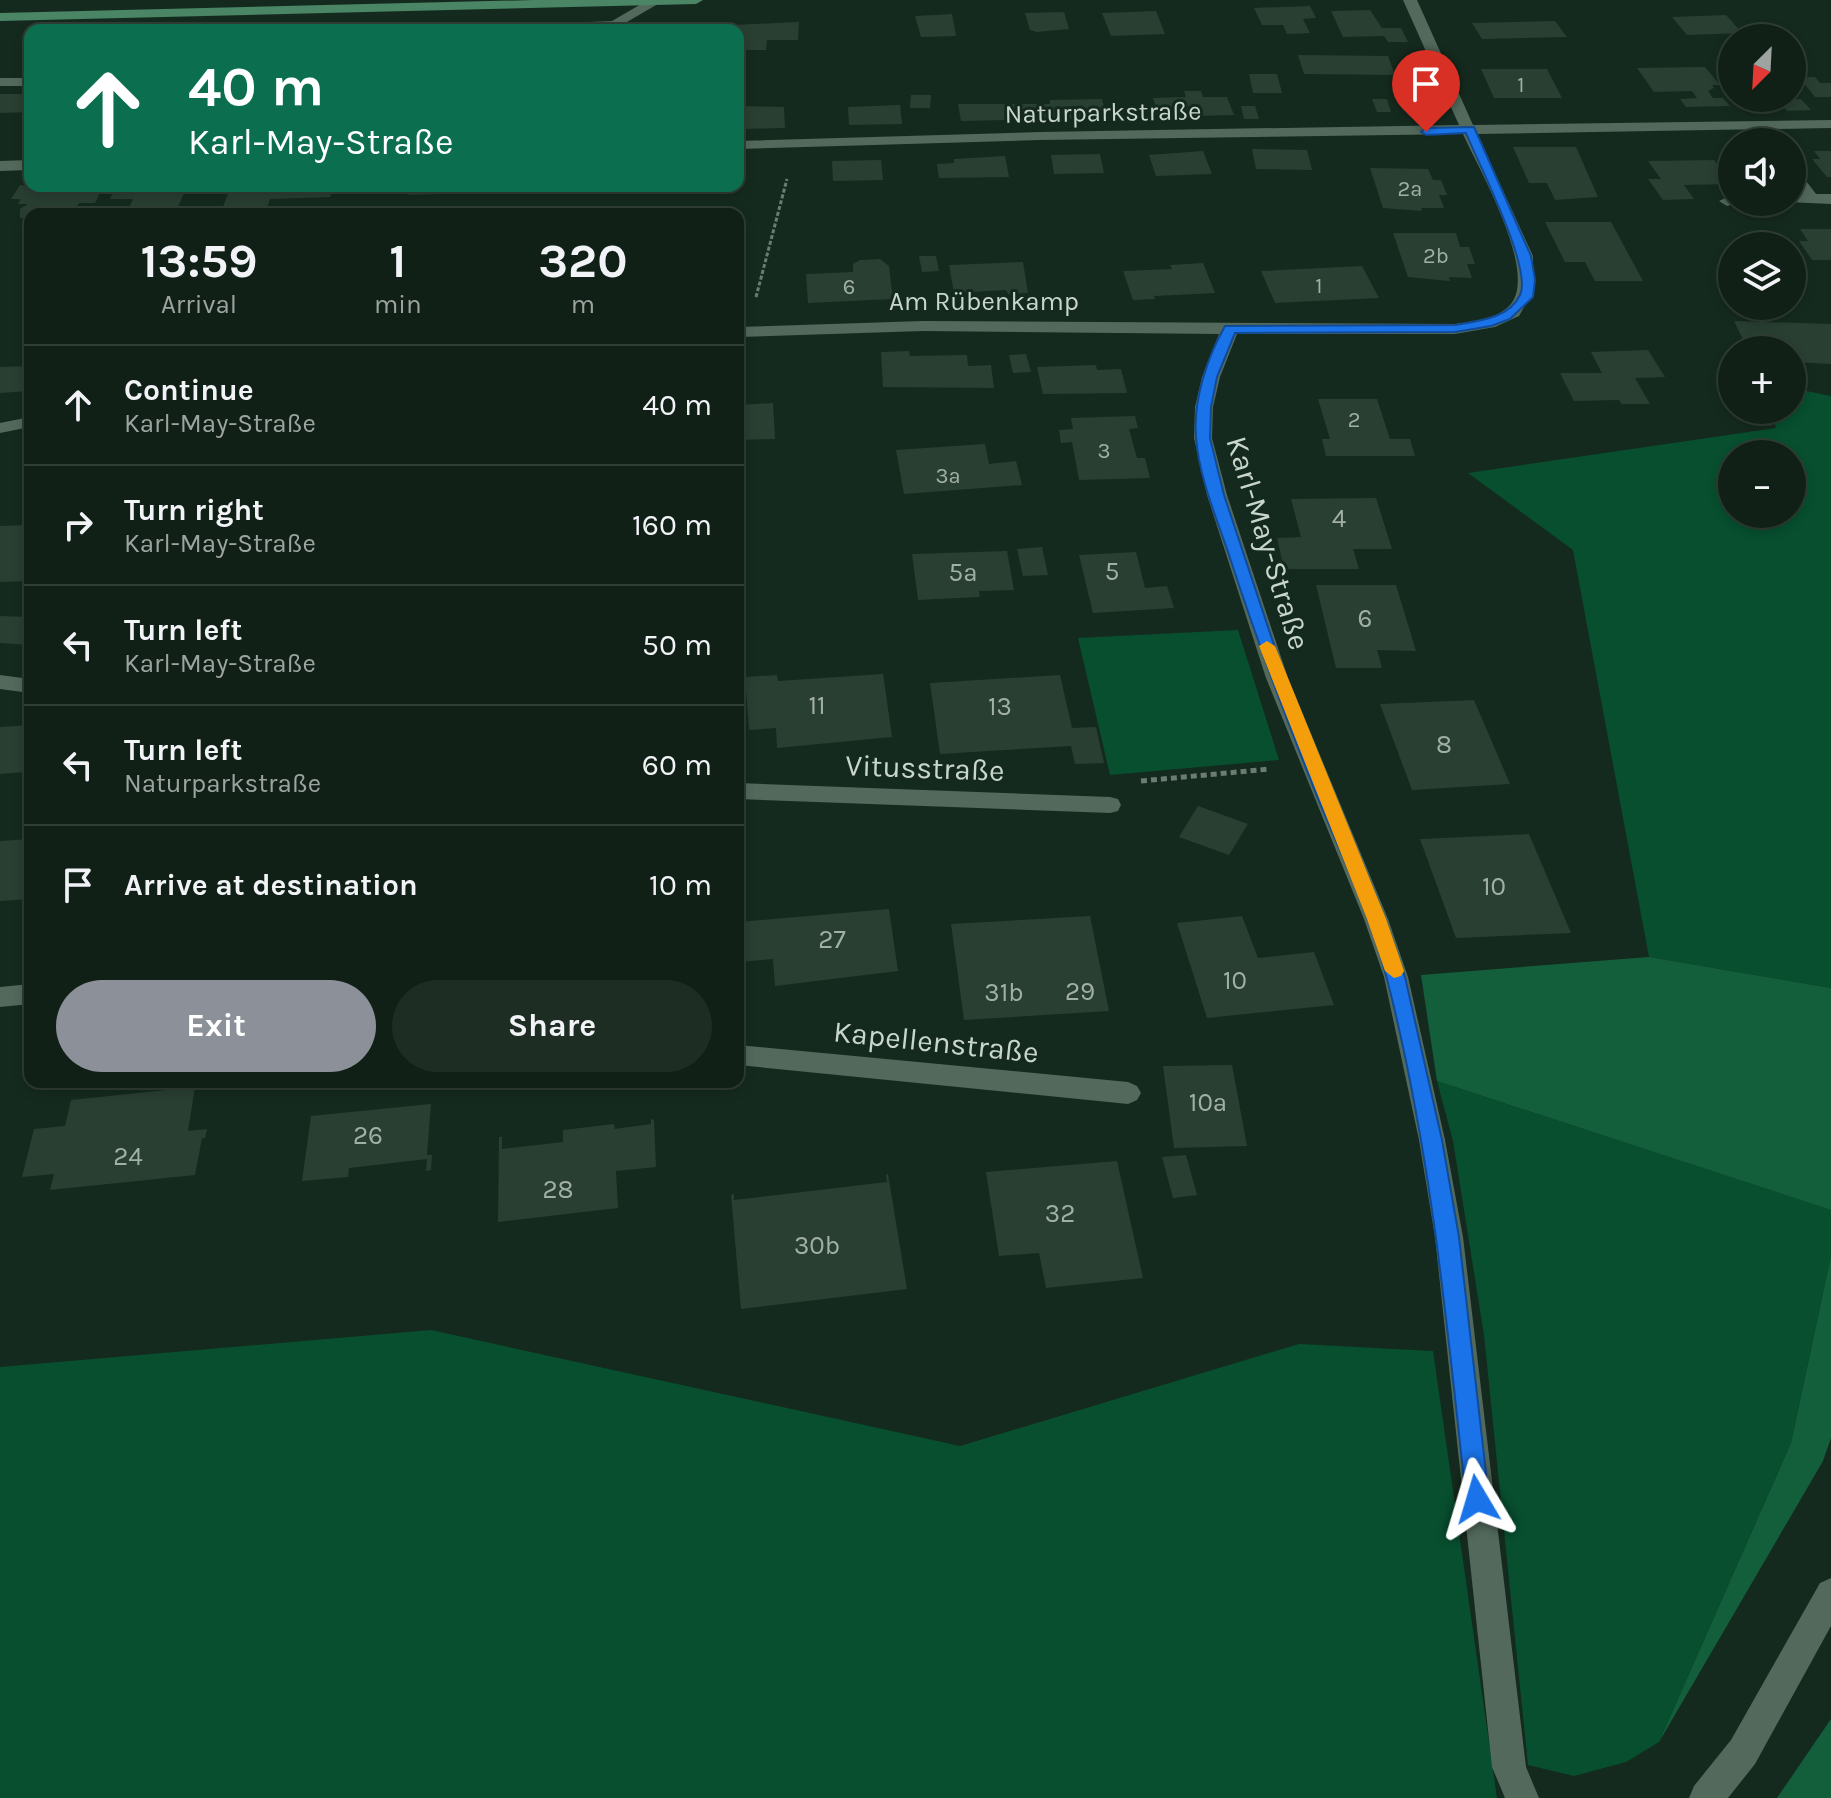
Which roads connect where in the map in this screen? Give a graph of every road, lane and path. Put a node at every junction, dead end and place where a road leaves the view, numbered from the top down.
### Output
1 (696, 0) edge
2 (1410, 0) edge
3 (656, 1) edge
4 (0, 17) edge
5 (617, 24) edge
6 (0, 82) edge
7 (24, 82) edge
8 (1831, 124) edge
9 (1757, 125) junction
10 (1759, 128) edge
11 (1470, 129) junction
12 (796, 143) junction
13 (744, 145) edge
14 (24, 165) edge
15 (0, 166) edge
16 (1806, 191) edge
17 (1806, 199) edge
18 (1812, 199) junction
19 (1831, 199) edge
20 (744, 325) edge
21 (1230, 329) junction
22 (744, 332) edge
23 (24, 423) edge
24 (0, 428) edge
25 (0, 682) edge
26 (24, 685) edge
27 (1315, 765) junction
28 (744, 791) edge
29 (1110, 805) joint
30 (24, 995) edge
31 (0, 997) edge
32 (744, 1056) edge
33 (1128, 1093) dead end
34 (1831, 1594) edge
35 (1522, 1798) edge
36 (1706, 1798) edge

1 - 3 main road
2 - 11 street
3 - 4 main road
3 - 5 street
6 - 7 street
8 - 9 street, Naturparkstraße
9 - 10 street
9 - 11 street, Naturparkstraße
11 - 12 street, Naturparkstraße
11 - 21 street
12 - 13 street, Naturparkstraße
12 - 20 path
14 - 15 street
16 - 18 street
17 - 18 street
18 - 19 street
21 - 22 street, Am Rübenkamp
21 - 27 street, Karl-May-Straße
23 - 24 street
25 - 26 street
27 - 29 path
27 - 35 street, Karl-May-Straße
28 - 29 street, Vitusstraße
30 - 31 street
32 - 33 street, Kapellenstraße
34 - 36 street

